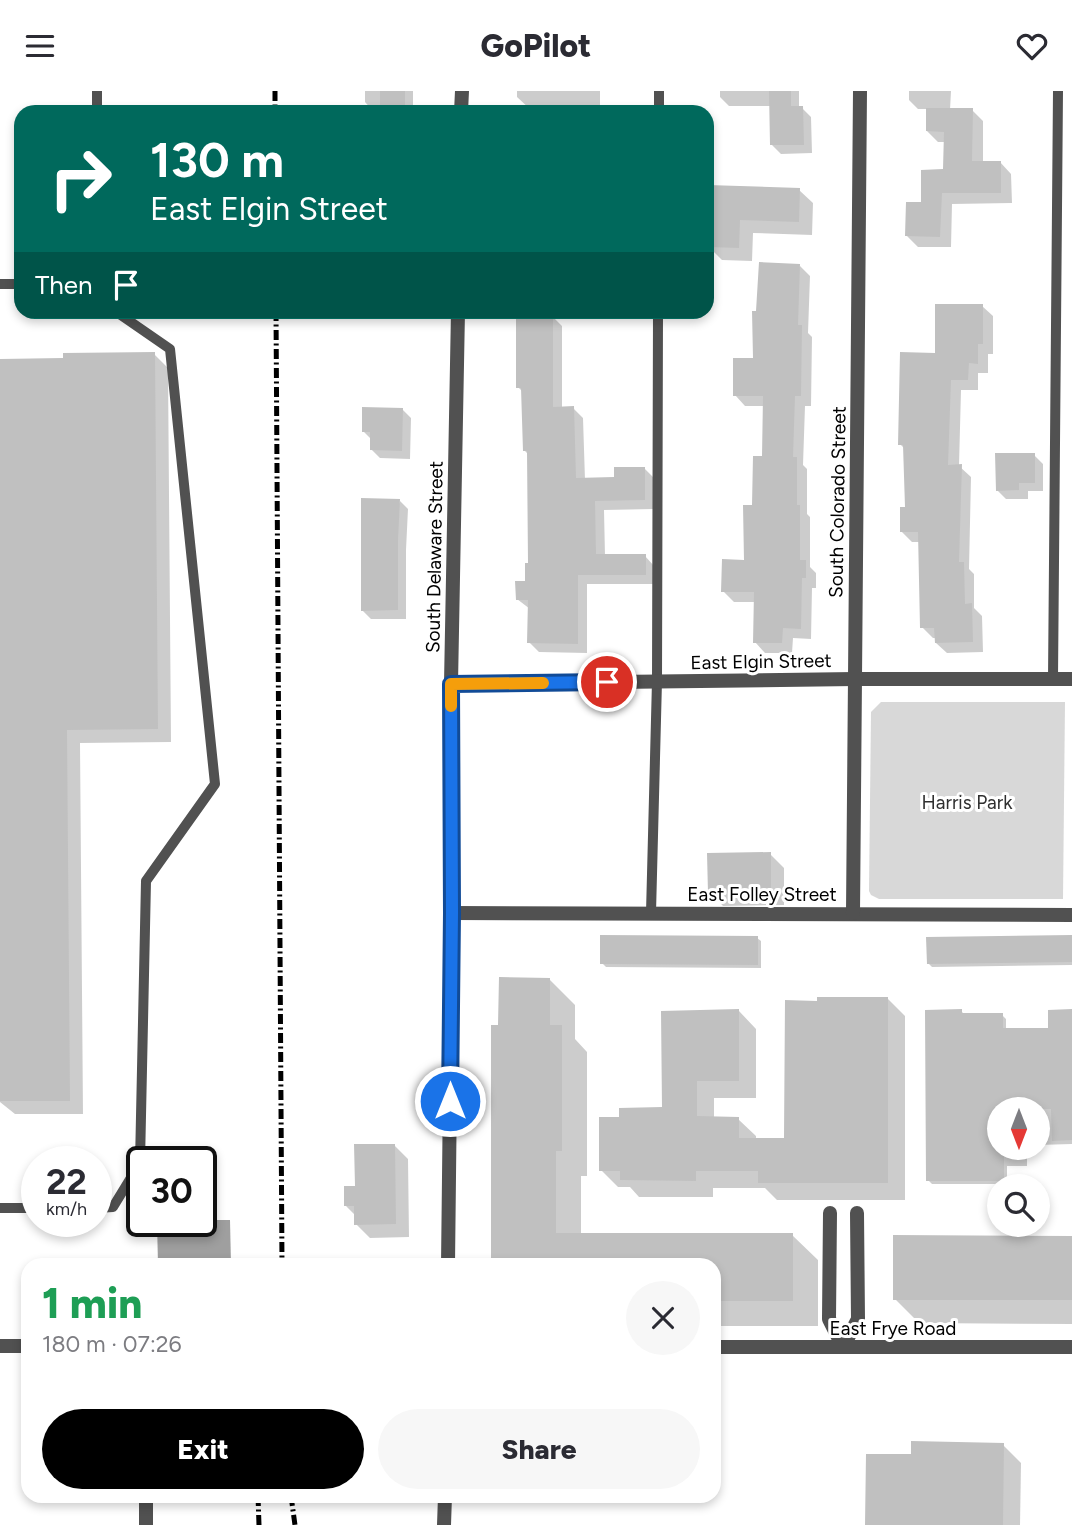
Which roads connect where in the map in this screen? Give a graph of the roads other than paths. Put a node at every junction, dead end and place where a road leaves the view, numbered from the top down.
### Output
1 (860, 91) edge
2 (1058, 91) edge
3 (127, 319) edge
4 (458, 319) edge
5 (658, 319) edge
6 (855, 679) junction
7 (1053, 679) junction
8 (1072, 679) edge
9 (657, 681) junction
10 (451, 684) junction
11 (452, 913) junction
12 (651, 913) junction
13 (853, 913) junction
14 (1072, 915) edge
15 (112, 1207) edge
16 (0, 1208) edge
17 (21, 1208) edge
18 (830, 1213) dead end
19 (857, 1213) dead end
20 (449, 1258) edge
21 (0, 1346) edge
22 (21, 1346) edge
23 (721, 1347) edge
24 (843, 1347) junction
25 (1072, 1347) edge
26 (146, 1503) edge
27 (444, 1503) edge
28 (146, 1525) edge
29 (444, 1525) edge

1 - 6 street, South Colorado Street
2 - 7 lane
3 - 15 lane
4 - 10 street, South Delaware Street
5 - 9 lane
6 - 7 street, East Elgin Street
6 - 9 street, East Elgin Street
6 - 13 street, South Colorado Street
7 - 8 street, East Elgin Street
9 - 10 street, East Elgin Street
9 - 12 lane
10 - 11 street, South Delaware Street
11 - 12 street, East Folley Street
11 - 20 street, South Delaware Street
12 - 13 street, East Folley Street
13 - 14 street, East Folley Street
16 - 17 lane
18 - 24 street
19 - 24 street
21 - 22 street
23 - 24 street, East Frye Road
24 - 25 street, East Frye Road
26 - 28 street
27 - 29 street

